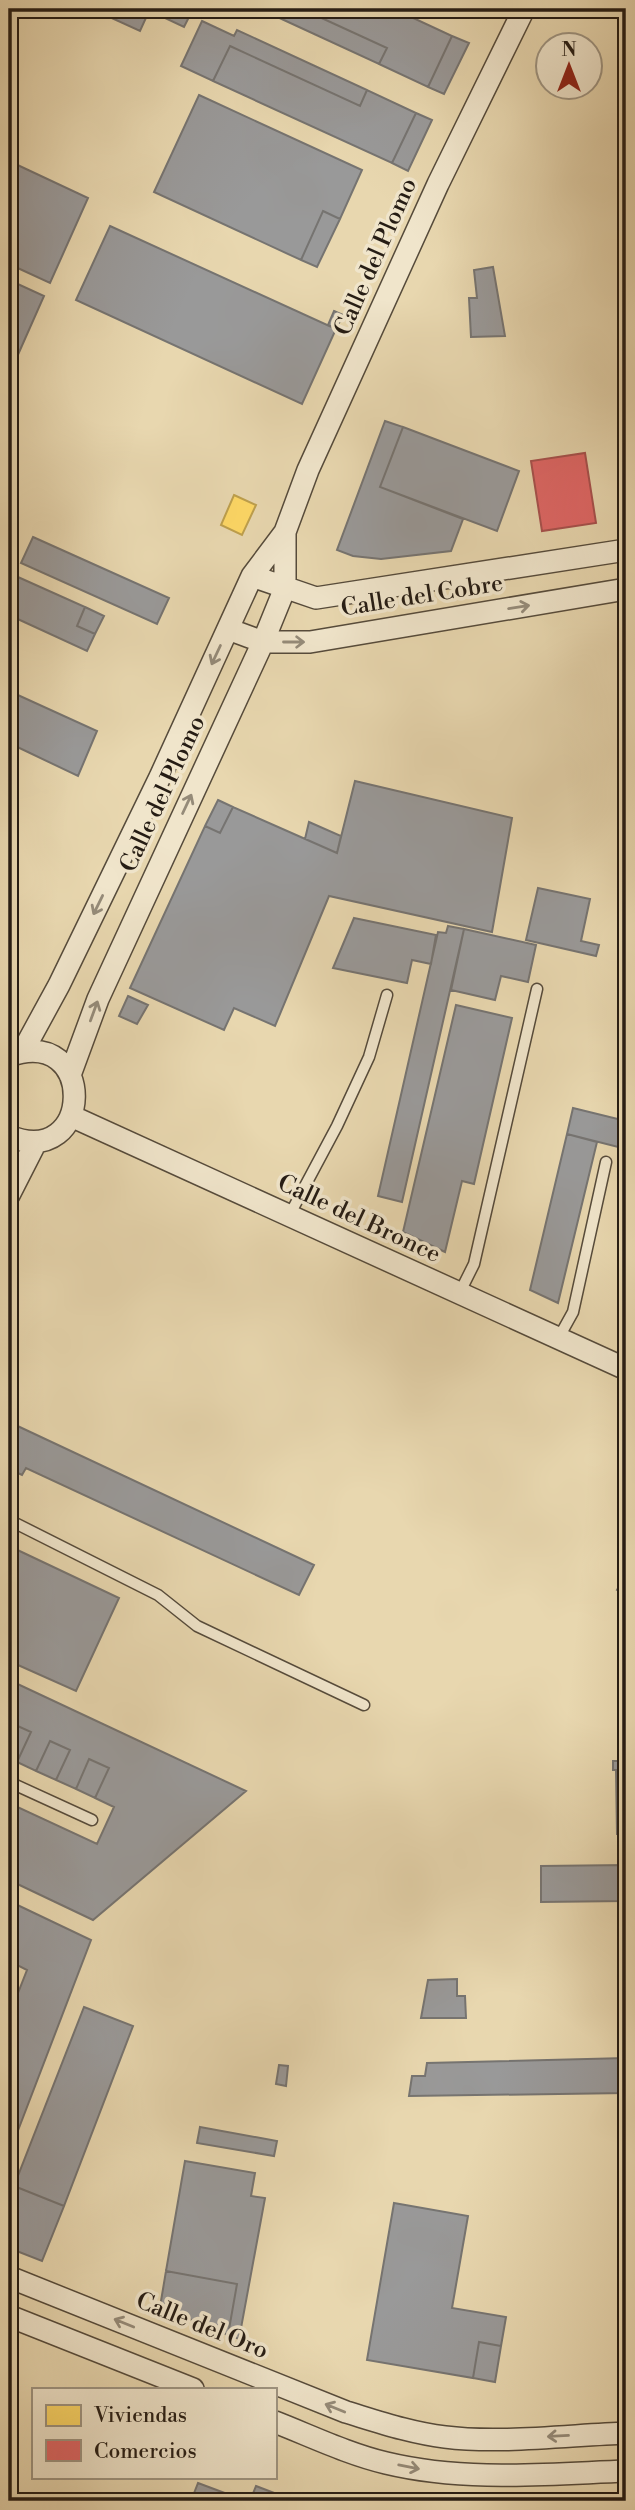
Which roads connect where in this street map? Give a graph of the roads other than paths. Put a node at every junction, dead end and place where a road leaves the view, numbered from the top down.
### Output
1 (524, 9) edge
2 (285, 532) junction
3 (626, 550) edge
4 (252, 576) junction
5 (285, 588) junction
6 (626, 589) edge
7 (228, 629) junction
8 (263, 642) junction
9 (537, 989) dead end
10 (387, 995) dead end
11 (16, 1054) edge
12 (71, 1075) junction
13 (71, 1116) junction
14 (9, 1136) edge
15 (36, 1142) junction
16 (606, 1162) dead end
17 (9, 1195) edge
18 (289, 1216) junction
19 (459, 1294) junction
20 (558, 1339) junction
21 (626, 1369) edge
22 (9, 1520) edge
23 (364, 1705) dead end
24 (9, 1782) edge
25 (92, 1819) dead end
26 (9, 2277) edge
27 (9, 2316) edge
28 (190, 2388) edge
29 (276, 2422) edge
30 (626, 2433) edge
31 (626, 2471) edge

1 - 2 street, Calle del Plomo
2 - 4 street, Calle del Plomo
2 - 5 street, Calle del Plomo
3 - 5 street, Calle del Cobre
4 - 5 street, Calle del Cobre
4 - 7 street, Calle del Plomo
5 - 8 street, Calle del Plomo
8 -> 6 street, Calle del Cobre
7 - 8 street, Calle del Cobre
7 -> 11 street, Calle del Plomo
12 -> 8 street, Calle del Plomo
9 - 19 lane
10 - 18 lane
11 - 12 street
12 - 13 street
13 - 15 street
13 - 18 street, Calle del Bronce
14 - 15 street
15 - 17 street
16 - 20 lane
18 - 19 street, Calle del Bronce
19 - 20 street, Calle del Bronce
20 - 21 street, Calle del Bronce
22 - 23 lane
24 - 25 lane
30 -> 26 street, Calle del Oro
27 - 28 street
29 -> 31 street

